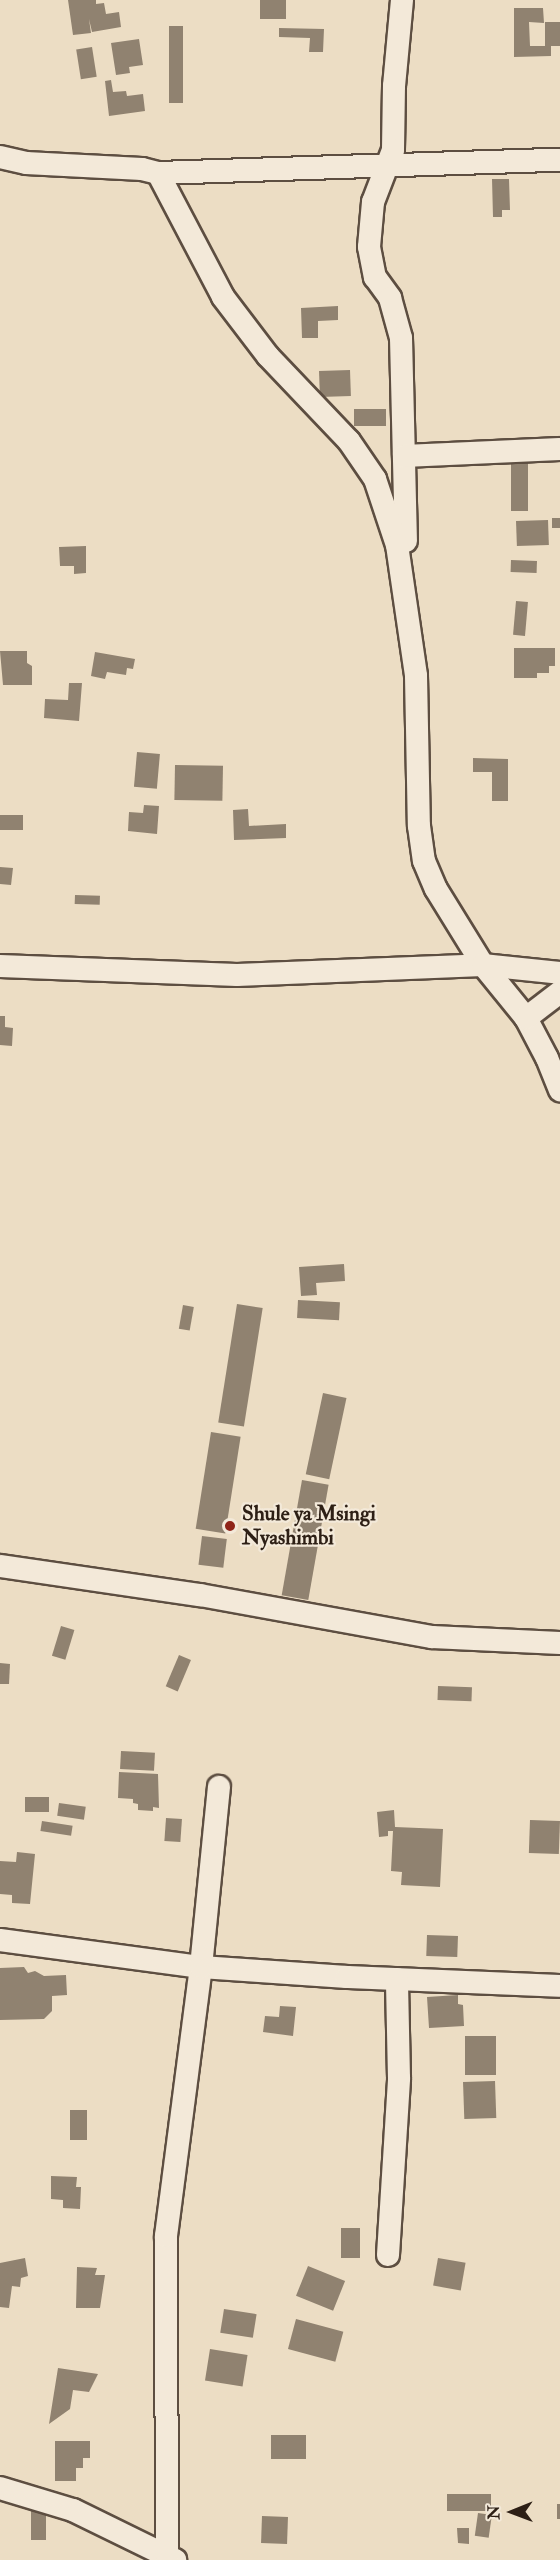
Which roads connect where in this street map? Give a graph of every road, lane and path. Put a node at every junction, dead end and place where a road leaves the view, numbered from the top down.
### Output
1 (402, 0) edge
2 (0, 157) edge
3 (560, 160) edge
4 (388, 166) junction
5 (158, 173) junction
6 (560, 449) edge
7 (404, 456) junction
8 (407, 542) dead end
9 (483, 965) junction
10 (0, 966) edge
11 (560, 973) edge
12 (560, 992) edge
13 (526, 1018) junction
14 (560, 1090) edge
15 (0, 1566) edge
16 (560, 1644) edge
17 (219, 1787) dead end
18 (0, 1940) edge
19 (201, 1967) junction
20 (397, 1979) junction
21 (560, 1986) edge
22 (388, 2255) dead end
23 (0, 2488) edge
24 (171, 2558) edge

1 - 4 street
2 - 5 street
3 - 4 street
4 - 5 street
4 - 7 street
5 - 9 street
6 - 7 street
7 - 8 street
9 - 10 street
9 - 11 street
9 - 13 street
12 - 13 street
13 - 14 street
15 - 16 street
17 - 19 street
18 - 19 street
19 - 20 street
19 - 24 street
20 - 21 street
20 - 22 street
23 - 24 street

